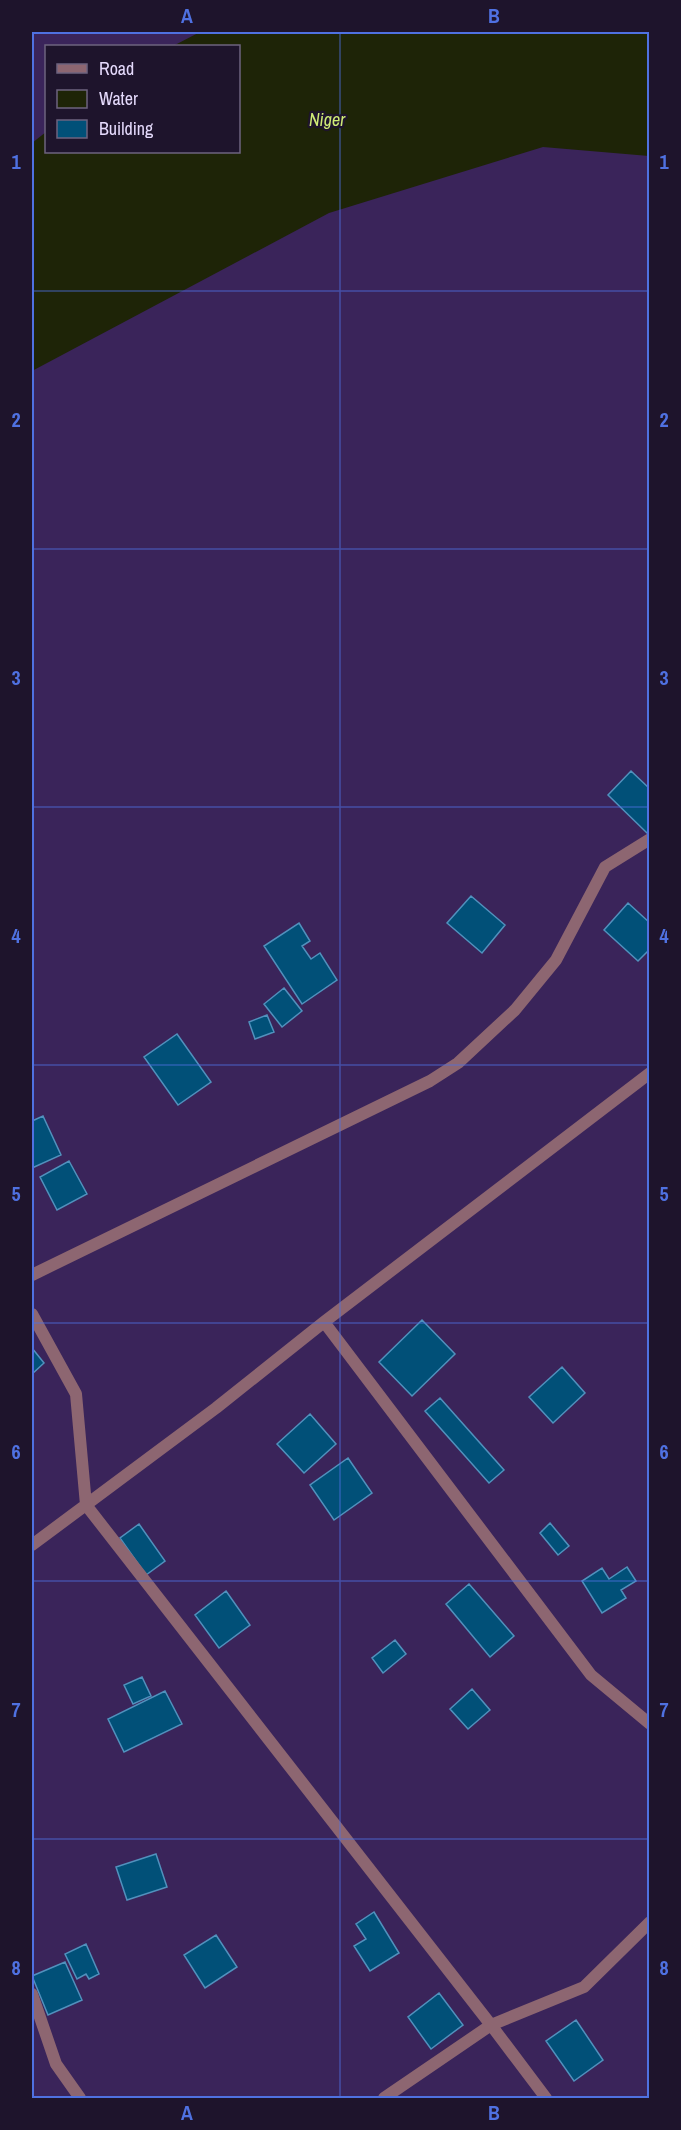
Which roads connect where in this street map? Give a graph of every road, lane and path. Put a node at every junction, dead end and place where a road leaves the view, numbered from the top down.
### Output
1 (650, 839) edge
2 (650, 1073) edge
3 (32, 1275) edge
4 (32, 1314) edge
5 (324, 1322) junction
6 (86, 1504) junction
7 (32, 1545) edge
8 (650, 1724) edge
9 (650, 1922) edge
10 (32, 1994) edge
11 (491, 2025) junction
12 (80, 2098) edge
13 (384, 2098) edge
14 (546, 2098) edge

1 - 3 street
2 - 5 street
4 - 6 street
5 - 6 street
5 - 8 street
6 - 7 street
6 - 11 street
9 - 11 street
10 - 12 street
11 - 13 street
11 - 14 street

